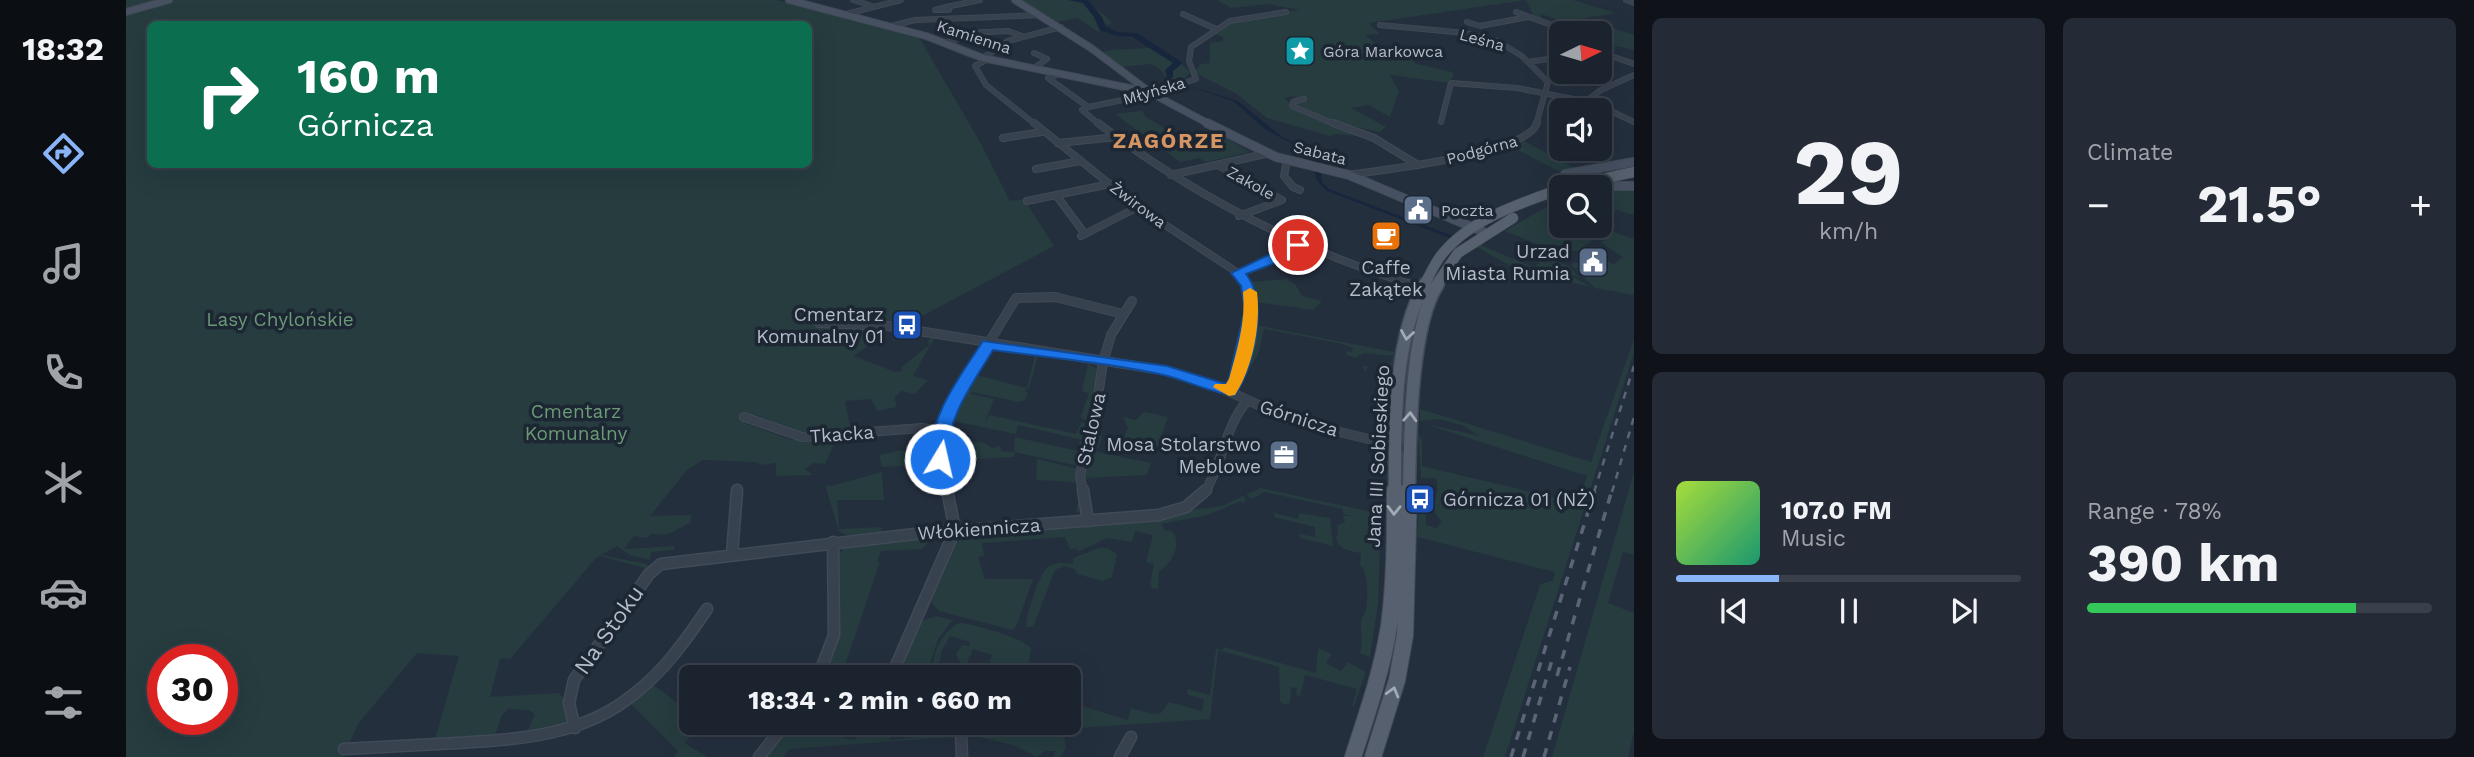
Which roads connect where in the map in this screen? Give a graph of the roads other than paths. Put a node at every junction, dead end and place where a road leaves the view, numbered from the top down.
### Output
1 (169, 0) edge
2 (789, 0) edge
3 (853, 0) edge
4 (901, 0) edge
5 (979, 0) edge
6 (1015, 0) edge
7 (1626, 0) edge
8 (1634, 3) edge
9 (874, 7) junction
10 (946, 7) dead end
11 (126, 12) edge
12 (1286, 12) dead end
13 (1516, 12) dead end
14 (846, 14) junction
15 (1183, 14) dead end
16 (1041, 15) junction
17 (1530, 18) junction
18 (1467, 22) dead end
19 (1380, 25) dead end
20 (1549, 25) edge
21 (891, 26) junction
22 (1061, 27) junction
23 (1216, 29) junction
24 (1022, 36) junction
25 (945, 43) junction
26 (1034, 53) dead end
27 (1612, 56) edge
28 (986, 59) junction
29 (1549, 59) edge
30 (1528, 62) junction
31 (1634, 64) edge
32 (1034, 68) junction
33 (1060, 74) junction
34 (1634, 75) edge
35 (1151, 93) junction
36 (1545, 95) junction
37 (1564, 98) edge
38 (1590, 98) edge
39 (1304, 99) dead end
40 (1088, 107) junction
41 (1612, 112) edge
42 (1441, 122) dead end
43 (1634, 122) edge
44 (1042, 132) junction
45 (1117, 137) junction
46 (1003, 138) dead end
47 (1058, 143) junction
48 (1265, 154) junction
49 (1081, 160) junction
50 (1287, 160) junction
51 (1634, 162) edge
52 (1218, 165) junction
53 (1418, 165) junction
54 (1036, 169) dead end
55 (1349, 174) junction
56 (1634, 174) edge
57 (1171, 175) junction
58 (1564, 175) edge
59 (1612, 178) edge
60 (1612, 180) edge
61 (1110, 184) junction
62 (1612, 186) edge
63 (1634, 186) edge
64 (1300, 190) dead end
65 (1549, 194) edge
66 (1056, 195) junction
67 (1549, 199) edge
68 (1027, 201) dead end
69 (1138, 206) junction
70 (1239, 216) junction
71 (1481, 230) junction
72 (1298, 245) junction
73 (1238, 273) junction
74 (1428, 289) junction
75 (1132, 301) dead end
76 (1123, 314) junction
77 (819, 323) dead end
78 (989, 344) junction
79 (1103, 362) junction
80 (1229, 391) junction
81 (1247, 401) junction
82 (744, 417) dead end
83 (943, 431) junction
84 (1403, 447) junction
85 (737, 489) dead end
86 (1087, 521) junction
87 (955, 530) junction
88 (833, 542) junction
89 (732, 555) junction
90 (649, 574) joint
91 (708, 609) dead end
92 (824, 665) edge
93 (896, 665) edge
94 (575, 728) junction
95 (776, 735) edge
96 (961, 735) edge
97 (1131, 737) dead end
98 (344, 749) dead end
99 (759, 757) edge
100 (962, 757) edge
101 (1120, 757) edge
102 (1353, 757) edge
103 (1373, 757) edge

1 - 11 street
2 - 14 street, Kamienna
3 - 9 street
4 - 9 street
5 - 10 street
6 - 16 street
7 - 8 street
9 - 14 street
12 - 23 street, Młyńska
13 - 17 street
14 - 21 street, Kamienna
15 - 23 street
16 - 21 street
16 - 22 street
17 - 18 street
17 - 20 street
19 - 30 street, Leśna
21 - 25 street, Kamienna
22 - 24 street
22 - 35 street
23 - 35 street, Młyńska
24 - 25 street
24 - 28 street
25 - 28 street, Kamienna
26 - 32 street
27 - 31 street
28 - 32 street, Kamienna
28 - 44 street, Żwirowa
29 - 30 street
30 - 36 street, Leśna
32 - 33 street, Kamienna
33 - 35 street, Kamienna
33 - 40 street
34 - 38 street
35 - 40 street, Młyńska
35 - 48 street, Sabata
36 - 37 street
36 - 42 street
36 - 53 street, Podgórna
39 - 53 street
40 - 45 street
41 - 43 street
44 - 46 street
44 - 47 street, Żwirowa
45 - 47 street
45 - 57 street
47 - 49 street, Żwirowa
48 - 50 street, Sabata
48 - 52 street
49 - 54 street
49 - 61 street, Żwirowa
50 - 55 street, Sabata
50 - 64 street
51 - 58 street
52 - 57 street
52 - 70 street, Zakole
53 - 55 street, Podgórna
55 - 71 street, Sabata
56 - 59 main road
56 - 60 main road
57 - 70 street
61 - 66 street
61 - 69 street, Żwirowa
62 - 63 street
65 - 71 main road, Jana III Sobieskiego
66 - 68 street
66 - 69 street
67 - 71 main road, Jana III Sobieskiego
69 - 73 street, Żwirowa
70 - 72 street
71 - 74 main road, Jana III Sobieskiego
72 - 73 street
72 - 74 street
73 - 80 street
74 - 84 main road, Jana III Sobieskiego
75 - 76 street, Stalowa
76 - 78 street
76 - 79 street, Stalowa
77 - 78 street, Górnicza
78 - 79 street, Górnicza
78 - 83 street
79 - 80 street, Górnicza
79 - 86 street, Stalowa
80 - 81 street, Górnicza
81 - 84 street, Górnicza
81 - 86 street, Włókiennicza
82 - 83 street, Tkacka
83 - 87 street
84 -> 102 main road, Jana III Sobieskiego
103 -> 84 main road, Jana III Sobieskiego
85 - 89 street
86 - 87 street, Włókiennicza
87 - 88 street, Włókiennicza
87 - 93 street
88 - 89 street, Włókiennicza
88 - 92 street
89 - 90 street, Włókiennicza
90 - 94 street, Na Stoku
91 - 94 street
94 - 98 street
95 - 99 street
96 - 100 street
97 - 101 street

